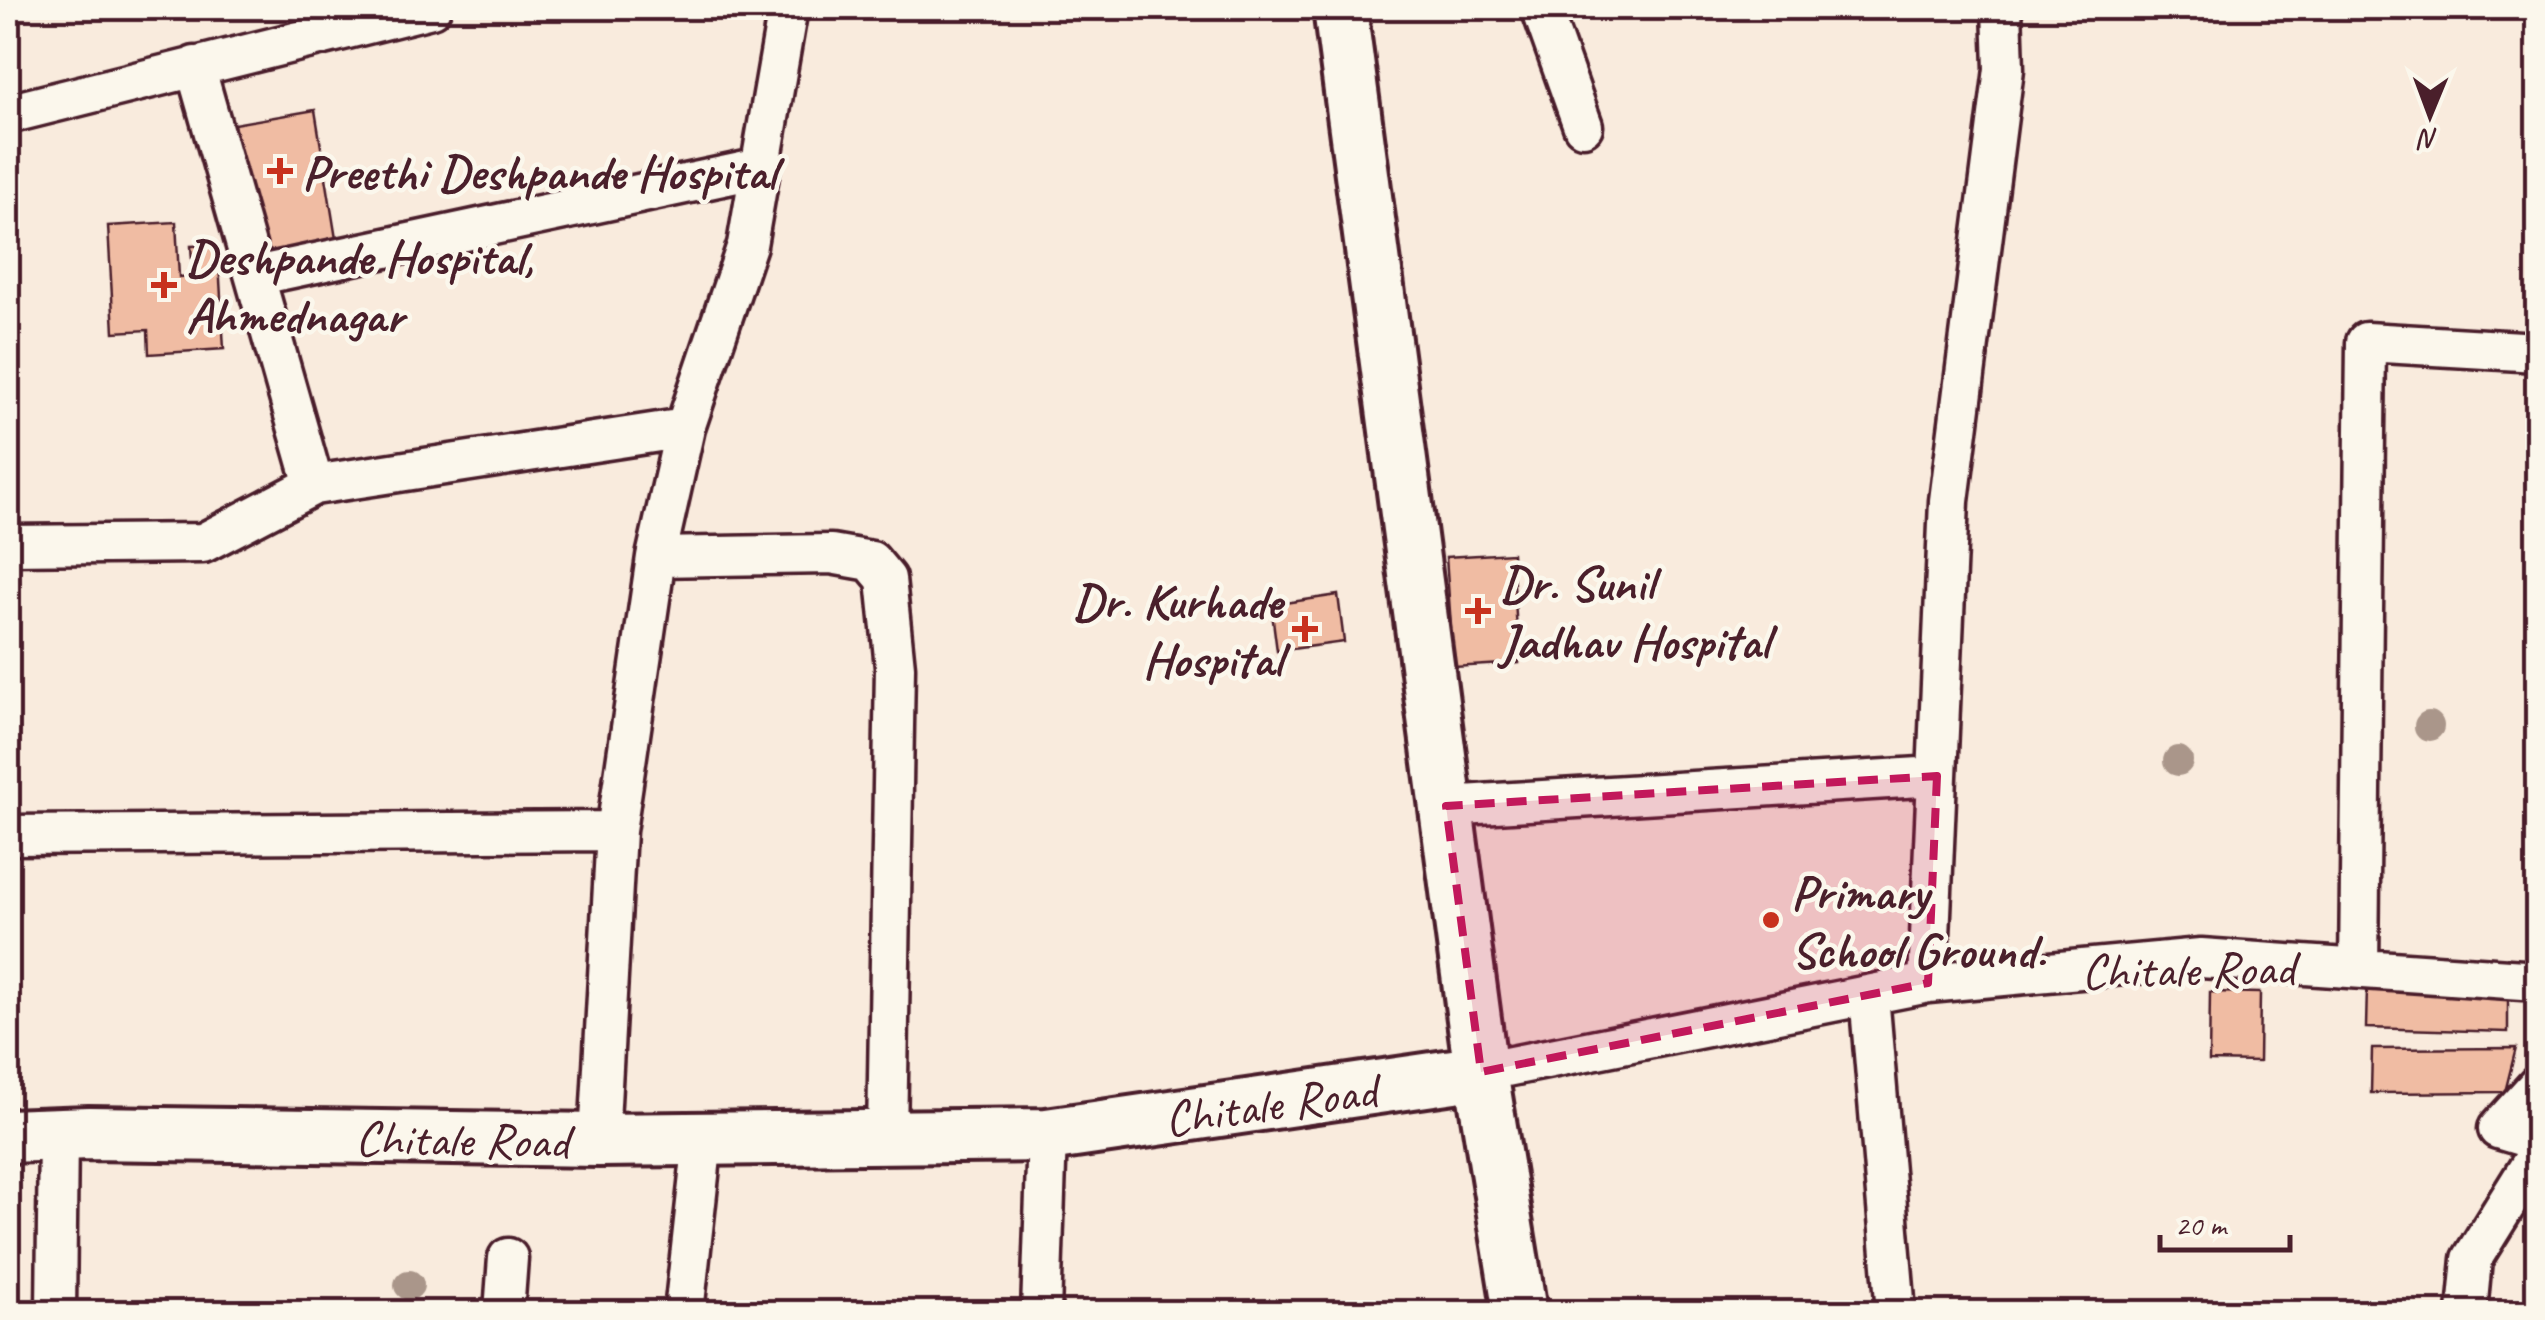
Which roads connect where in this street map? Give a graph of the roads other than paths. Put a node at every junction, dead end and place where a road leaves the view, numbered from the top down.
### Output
1 (431, 8) edge
2 (788, 8) edge
3 (1340, 8) edge
4 (1540, 8) edge
5 (2002, 8) edge
6 (302, 23) edge
7 (194, 66) junction
8 (8, 114) edge
9 (1584, 126) dead end
10 (760, 168) junction
11 (255, 276) junction
12 (2538, 352) edge
13 (685, 428) junction
14 (314, 485) junction
15 (8, 545) edge
16 (656, 557) junction
17 (1937, 776) junction
18 (1446, 806) junction
19 (616, 831) junction
20 (8, 836) edge
21 (2360, 968) junction
22 (2530, 980) edge
23 (1928, 983) junction
24 (1869, 995) junction
25 (1482, 1072) junction
26 (2538, 1086) edge
27 (1047, 1135) junction
28 (33, 1136) edge
29 (887, 1137) junction
30 (702, 1139) junction
31 (599, 1140) junction
32 (2538, 1141) edge
33 (2538, 1153) edge
34 (508, 1258) dead end
35 (56, 1312) edge
36 (504, 1312) edge
37 (684, 1312) edge
38 (1041, 1312) edge
39 (1520, 1312) edge
40 (1896, 1312) edge
41 (2467, 1312) edge

1 - 6 street
2 - 10 street
3 - 18 street
4 - 9 street
5 - 17 street
6 - 7 street
7 - 8 street
7 - 11 street
10 - 11 street
10 - 13 street
11 - 14 street
12 - 21 street
13 - 14 street
13 - 16 street
14 - 15 street
16 - 19 street
16 - 29 street
17 - 18 street
17 - 23 street
18 - 25 street
19 - 20 street
19 - 31 street
21 - 22 street, Chitale Road
21 - 23 street, Chitale Road
23 - 24 street, Chitale Road
24 - 25 street, Chitale Road
24 - 40 street
25 - 27 street, Chitale Road
25 - 39 street
26 - 32 street
27 - 29 street, Chitale Road
27 - 38 street
28 - 31 street, Chitale Road
28 - 35 street
29 - 30 street, Chitale Road
30 - 31 street, Chitale Road
30 - 37 street
33 - 41 street
34 - 36 street

